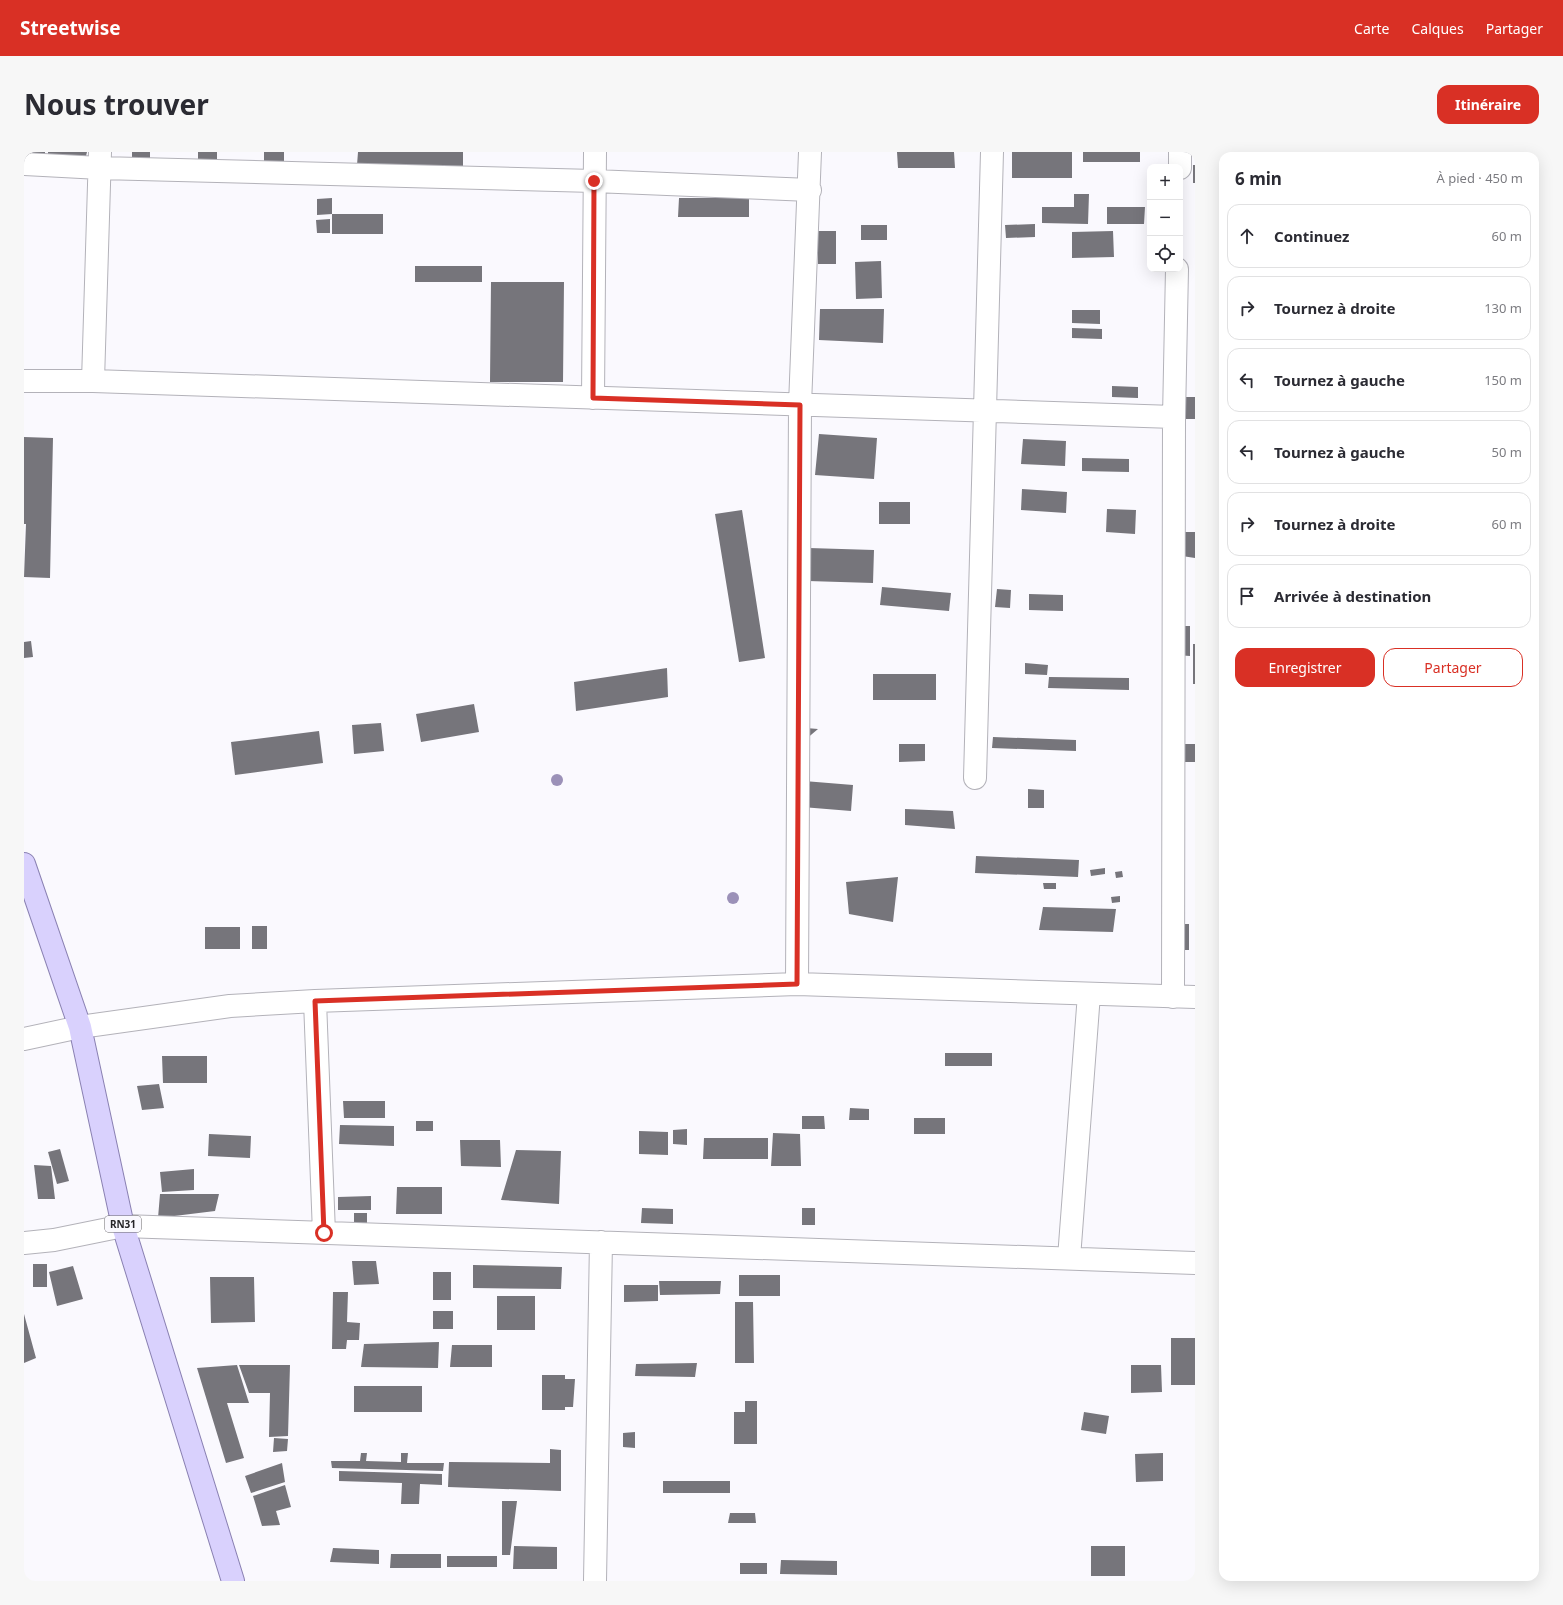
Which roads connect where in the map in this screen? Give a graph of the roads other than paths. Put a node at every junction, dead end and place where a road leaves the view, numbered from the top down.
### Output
1 (595, 152) edge
2 (810, 152) edge
3 (992, 152) edge
4 (1180, 152) edge
5 (100, 160) edge
6 (24, 164) edge
7 (1180, 164) edge
8 (594, 181) junction
9 (810, 190) junction
10 (1178, 272) edge
11 (24, 381) edge
12 (93, 381) junction
13 (593, 398) junction
14 (800, 405) junction
15 (985, 411) junction
16 (1174, 417) junction
17 (975, 778) dead end
18 (24, 864) edge
19 (797, 984) junction
20 (1089, 994) junction
21 (1172, 997) junction
22 (1195, 997) edge
23 (315, 1001) junction
24 (80, 1027) junction
25 (24, 1039) edge
26 (123, 1226) junction
27 (324, 1233) junction
28 (601, 1242) junction
29 (24, 1243) edge
30 (1069, 1258) junction
31 (1195, 1262) edge
32 (233, 1581) edge
33 (595, 1581) edge

1 - 8 street
2 - 9 street
3 - 15 street
4 - 7 street
5 - 6 street
5 - 8 street
5 - 12 street
8 - 9 street
8 - 13 street
9 - 14 street
10 - 16 street
11 - 12 street
12 - 13 street
13 - 14 street
14 - 15 street
14 - 19 street
15 - 16 street
15 - 17 street
16 - 21 street
18 - 24 main road, RN31
19 - 20 street
19 - 23 street
20 - 21 street
20 - 30 street
21 - 22 street
23 - 24 street
23 - 27 street
24 - 25 street
24 - 26 main road, RN31
26 - 27 street
26 - 29 street
26 - 32 main road, RN31
27 - 28 street
28 - 30 street
28 - 33 street
30 - 31 street

